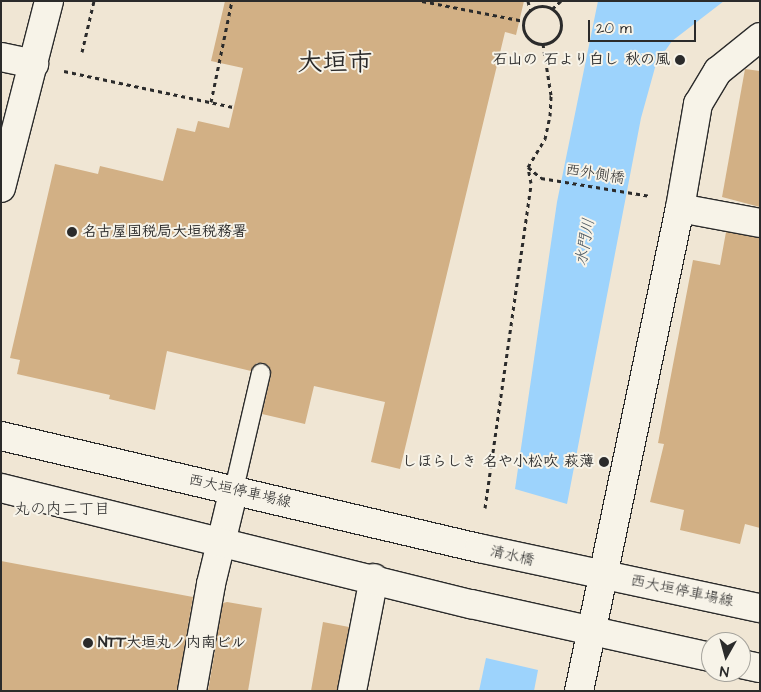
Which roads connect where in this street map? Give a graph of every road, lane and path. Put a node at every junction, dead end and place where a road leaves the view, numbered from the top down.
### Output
1 (49, 1) edge
2 (94, 1) edge
3 (232, 1) edge
4 (422, 1) edge
5 (528, 1) edge
6 (561, 1) edge
7 (552, 9) junction
8 (530, 10) junction
9 (524, 21) junction
10 (760, 37) edge
11 (543, 44) junction
12 (82, 52) dead end
13 (1, 57) edge
14 (34, 64) junction
15 (211, 102) junction
16 (234, 107) dead end
17 (528, 167) junction
18 (1, 188) edge
19 (651, 196) dead end
20 (680, 208) junction
21 (760, 223) edge
22 (261, 373) dead end
23 (1, 436) edge
24 (1, 488) edge
25 (234, 489) junction
26 (485, 508) dead end
27 (222, 540) junction
28 (479, 548) joint
29 (603, 575) junction
30 (374, 578) junction
31 (760, 608) edge
32 (592, 629) junction
33 (701, 655) edge
34 (192, 691) edge
35 (352, 691) edge
36 (579, 691) edge

1 - 14 main road
2 - 12 path
3 - 15 path
4 - 9 path
5 - 8 path
6 - 7 path
7 - 8 path
7 - 11 path
8 - 9 path
9 - 11 path
10 - 20 main road
11 - 17 path
13 - 14 main road
14 - 15 path
14 - 18 main road
15 - 16 path
17 - 19 path, 西外側橋
17 - 26 path
20 - 21 main road
20 - 29 main road
22 - 25 lane
23 - 25 main road, 西大垣停車場線
24 - 27 main road
25 - 27 main road
25 - 28 main road, 西大垣停車場線
27 - 30 main road
27 - 34 main road
28 - 29 main road, 清水橋
29 - 31 main road, 西大垣停車場線
29 - 32 main road
30 - 32 main road
30 - 35 main road
32 - 33 main road
32 - 36 main road

